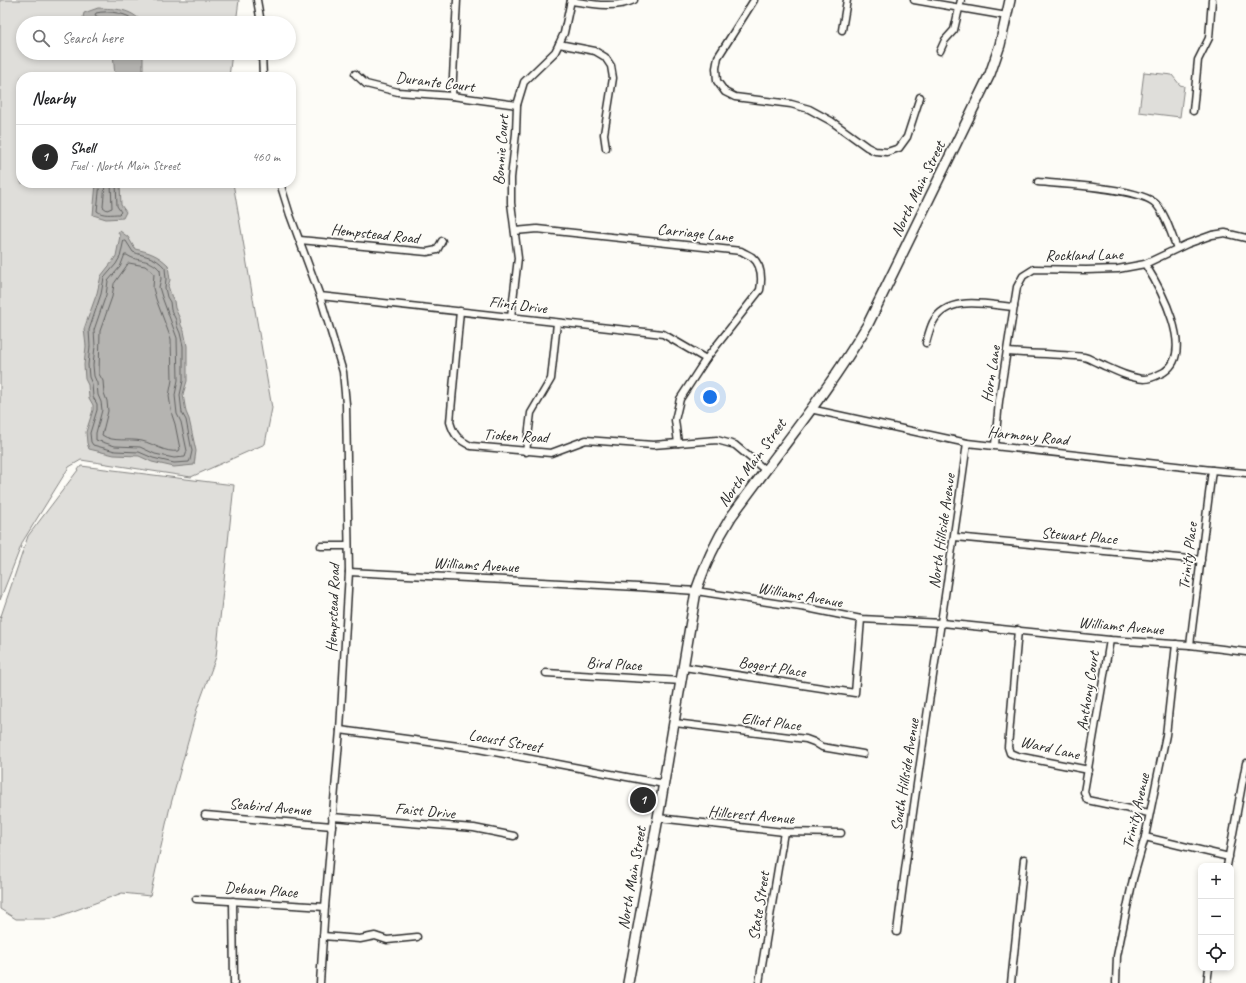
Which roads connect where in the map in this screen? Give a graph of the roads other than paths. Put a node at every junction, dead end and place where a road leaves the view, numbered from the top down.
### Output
1 (257, 0) edge
2 (457, 0) edge
3 (571, 0) edge
4 (634, 0) edge
5 (754, 0) edge
6 (847, 0) edge
7 (914, 0) edge
8 (961, 0) edge
9 (1010, 0) edge
10 (1212, 0) edge
11 (960, 8) junction
12 (260, 16) edge
13 (1007, 16) junction
14 (842, 30) dead end
15 (559, 44) junction
16 (940, 51) dead end
17 (262, 60) edge
18 (262, 72) edge
19 (355, 74) dead end
20 (452, 96) junction
21 (920, 98) dead end
22 (517, 105) junction
23 (1193, 111) dead end
24 (606, 148) dead end
25 (1038, 182) dead end
26 (282, 188) edge
27 (515, 231) junction
28 (1246, 238) edge
29 (300, 240) junction
30 (442, 241) dead end
31 (1177, 248) junction
32 (1145, 264) junction
33 (320, 296) junction
34 (1014, 308) junction
35 (460, 311) junction
36 (512, 317) junction
37 (557, 323) junction
38 (926, 343) dead end
39 (1008, 352) junction
40 (706, 359) junction
41 (810, 409) junction
42 (678, 443) junction
43 (967, 443) junction
44 (995, 445) junction
45 (526, 452) junction
46 (765, 470) junction
47 (1212, 470) junction
48 (1246, 473) edge
49 (955, 537) junction
50 (322, 546) dead end
51 (347, 546) junction
52 (1201, 560) junction
53 (348, 572) junction
54 (696, 591) junction
55 (861, 618) junction
56 (942, 622) junction
57 (1018, 630) junction
58 (1110, 640) junction
59 (1176, 644) junction
60 (1190, 645) junction
61 (1246, 652) edge
62 (684, 667) junction
63 (546, 673) dead end
64 (682, 681) junction
65 (675, 723) junction
66 (340, 730) junction
67 (862, 754) dead end
68 (1246, 763) edge
69 (1088, 770) junction
70 (664, 784) junction
71 (1150, 813) junction
72 (205, 815) dead end
73 (332, 817) junction
74 (658, 818) junction
75 (332, 826) junction
76 (784, 832) junction
77 (841, 833) dead end
78 (514, 836) dead end
79 (1145, 837) junction
80 (1229, 856) junction
81 (1024, 859) dead end
82 (1228, 863) edge
83 (196, 899) dead end
84 (233, 901) junction
85 (325, 907) junction
86 (897, 932) dead end
87 (323, 936) junction
88 (417, 937) dead end
89 (1209, 971) edge
90 (234, 983) edge
91 (320, 983) edge
92 (628, 983) edge
93 (759, 983) edge
94 (1011, 983) edge
95 (1116, 983) edge
96 (1207, 983) edge

1 - 12 street
2 - 20 street
3 - 4 street
3 - 15 street, Bonnie Court
5 - 21 street
6 - 14 street
7 - 11 street
8 - 11 street
9 - 13 main road, North Main Street
10 - 23 street
11 - 13 street
11 - 16 street
13 - 41 main road, North Main Street
15 - 22 street, Bonnie Court
15 - 24 street
17 - 18 street
19 - 20 street, Durante Court
20 - 22 street, Durante Court
22 - 27 street, Bonnie Court
25 - 31 street
26 - 29 street, Hempstead Road
27 - 36 street, Bonnie Court
27 - 40 street, Carriage Lane
28 - 31 street, Rockland Lane
29 - 30 street, Hempstead Road
29 - 33 street, Hempstead Road
31 - 32 street, Rockland Lane
32 - 34 street, Rockland Lane
32 - 39 street
33 - 35 street, Flint Drive
33 - 51 street, Hempstead Road
34 - 38 street
34 - 39 street, Horn Lane
35 - 36 street, Flint Drive
35 - 45 street, Tioken Road
36 - 37 street, Flint Drive
37 - 40 street, Flint Drive
37 - 45 street
39 - 44 street, Horn Lane
40 - 42 street, Carriage Lane
41 - 43 street, Harmony Road
41 - 46 main road, North Main Street
42 - 45 street, Tioken Road
42 - 46 street, Tioken Road
43 - 44 street, Harmony Road
43 - 49 street, North Hillside Avenue
44 - 47 street, Harmony Road
46 - 54 main road, North Main Street
47 - 48 street, Harmony Road
47 - 52 street, Trinity Place
49 - 52 street, Stewart Place
49 - 56 street, North Hillside Avenue
50 - 51 street
51 - 53 street, Hempstead Road
52 - 60 street, Trinity Place
53 - 54 street, Williams Avenue
53 - 66 street, Hempstead Road
54 - 55 street, Williams Avenue
54 - 62 main road, North Main Street
55 - 56 street, Williams Avenue
55 - 62 street, Bogert Place
56 - 57 street, Williams Avenue
56 - 86 street, South Hillside Avenue
57 - 58 street, Williams Avenue
57 - 69 street, Ward Lane
58 - 59 street, Williams Avenue
58 - 69 street, Anthony Court
59 - 60 street, Williams Avenue
59 - 71 street, Trinity Avenue
60 - 61 street, Williams Avenue
62 - 64 main road, North Main Street
63 - 64 street, Bird Place
64 - 65 main road, North Main Street
65 - 67 street, Elliot Place
65 - 70 main road, North Main Street
66 - 70 street, Locust Street
66 - 73 street, Hempstead Road
68 - 80 street
69 - 71 street, Ward Lane
70 - 74 main road, North Main Street
71 - 79 street, Trinity Avenue
72 - 75 street, Seabird Avenue
73 - 75 street, Hempstead Road
73 - 78 street, Faist Drive
74 - 76 street, Hillcrest Avenue
74 - 92 main road, North Main Street
75 - 85 street, Hempstead Road
76 - 77 street, Hillcrest Avenue
76 - 93 street, State Street
79 - 80 street
79 - 95 street, Trinity Avenue
80 - 82 street
81 - 94 street
83 - 84 street, Debaun Place
84 - 85 street, Debaun Place
84 - 90 street
85 - 87 street, Hempstead Road
87 - 88 street
87 - 91 street, Hempstead Road
89 - 96 street

